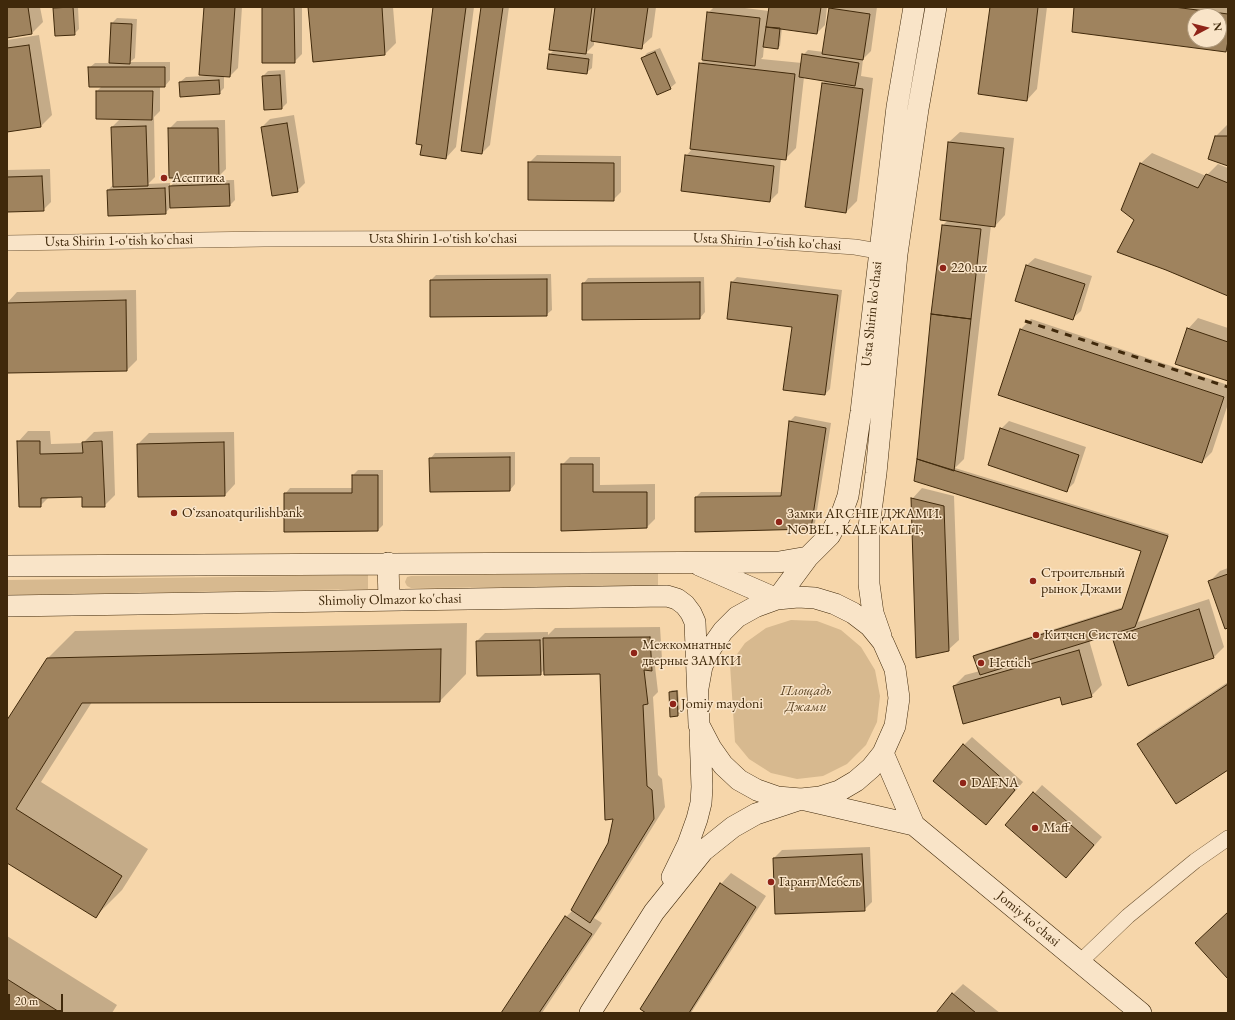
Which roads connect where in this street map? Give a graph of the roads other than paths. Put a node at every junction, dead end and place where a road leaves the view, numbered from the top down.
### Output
1 (914, 7) edge
2 (936, 7) edge
3 (7, 243) edge
4 (888, 253) junction
5 (808, 557) junction
6 (690, 561) junction
7 (388, 563) junction
8 (7, 566) edge
9 (777, 599) junction
10 (390, 600) junction
11 (7, 606) edge
12 (883, 642) junction
13 (698, 688) junction
14 (699, 725) junction
15 (883, 753) junction
16 (801, 799) junction
17 (914, 825) junction
18 (1228, 838) edge
19 (654, 912) junction
20 (1080, 962) junction
21 (590, 1013) edge
22 (1141, 1013) edge

1 - 4 main road, Usta Shirin ko'chasi
2 - 4 main road, Usta Shirin ko'chasi
3 - 4 street, Usta Shirin 1-o'tish ko'chasi
4 - 5 main road, Usta Shirin ko'chasi
4 - 12 main road, Usta Shirin ko'chasi
5 - 6 main road
5 - 9 main road, Usta Shirin ko'chasi
6 - 7 main road
6 - 9 main road
7 - 8 main road
7 - 10 main road
9 - 12 main road
9 - 13 main road
10 - 11 main road, Shimoliy Olmazor ko'chasi
10 - 13 main road, Shimoliy Olmazor ko'chasi
12 - 15 main road
13 - 14 main road
14 - 16 main road
14 - 19 main road
15 - 16 main road
15 - 17 main road
16 - 17 main road
16 - 19 main road
17 - 20 main road, Jomiy ko'chasi
18 - 20 street
19 - 21 main road
20 - 22 main road, Jomiy ko'chasi

